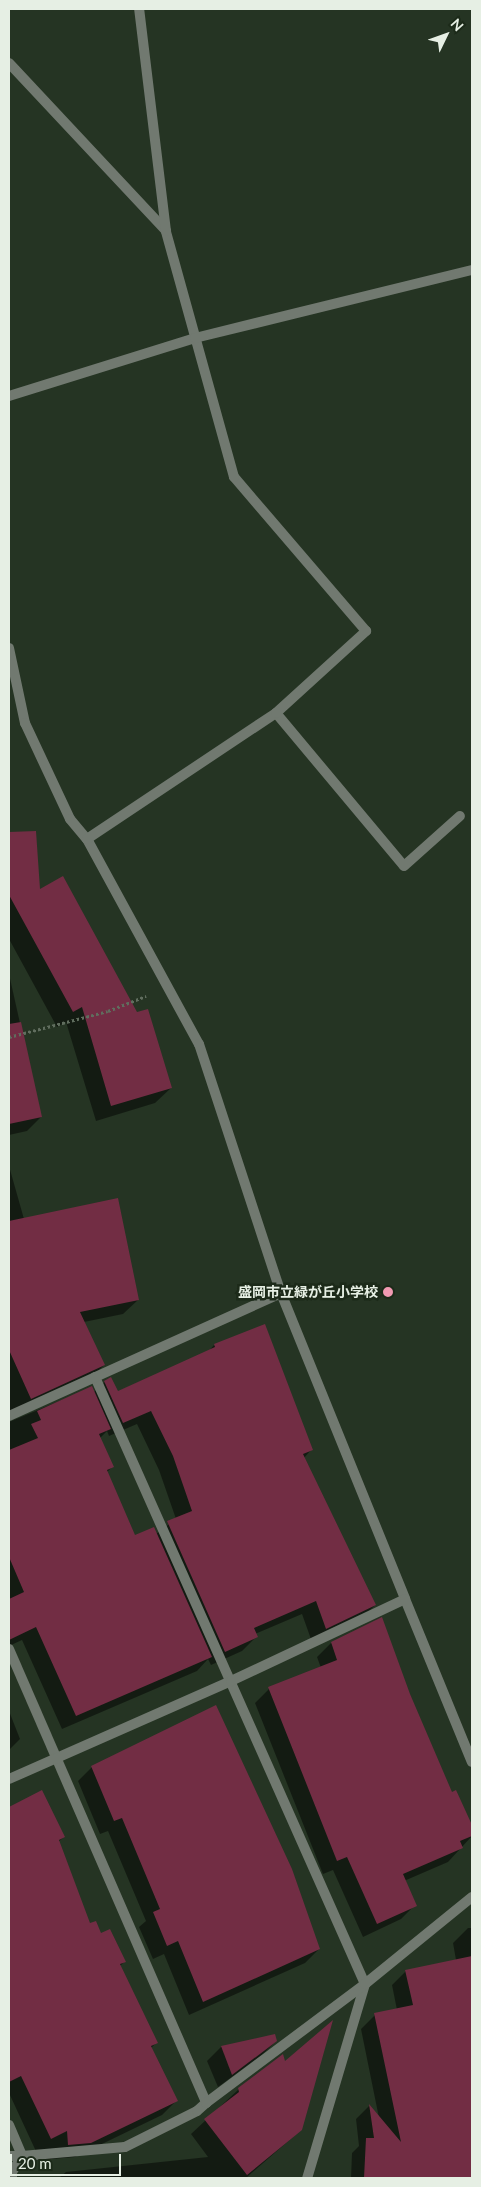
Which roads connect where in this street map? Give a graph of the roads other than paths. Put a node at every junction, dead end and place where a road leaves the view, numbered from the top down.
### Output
1 (139, 9) edge
2 (9, 63) edge
3 (166, 231) junction
4 (472, 270) edge
5 (194, 338) junction
6 (9, 396) edge
7 (9, 648) edge
8 (276, 713) junction
9 (460, 816) dead end
10 (87, 839) junction
11 (282, 1293) junction
12 (96, 1377) junction
13 (9, 1416) edge
14 (405, 1599) junction
15 (9, 1649) edge
16 (231, 1681) junction
17 (56, 1757) junction
18 (472, 1762) edge
19 (9, 1779) edge
20 (472, 1897) edge
21 (365, 1984) junction
22 (206, 2102) junction
23 (9, 2125) edge
24 (9, 2156) edge
25 (22, 2156) junction
26 (12, 2178) edge
27 (307, 2178) edge

1 - 3 street
2 - 3 street
3 - 5 street
4 - 5 street
5 - 6 street
5 - 8 street
7 - 10 street
8 - 9 street
8 - 10 street
10 - 11 street
11 - 12 street
11 - 14 street
12 - 13 street
12 - 16 street
14 - 16 street
14 - 18 street
15 - 17 street
16 - 17 street
16 - 21 street
17 - 19 street
17 - 22 street
20 - 21 street
21 - 22 street
21 - 27 street
22 - 25 street
23 - 25 street
24 - 25 street
25 - 26 street

